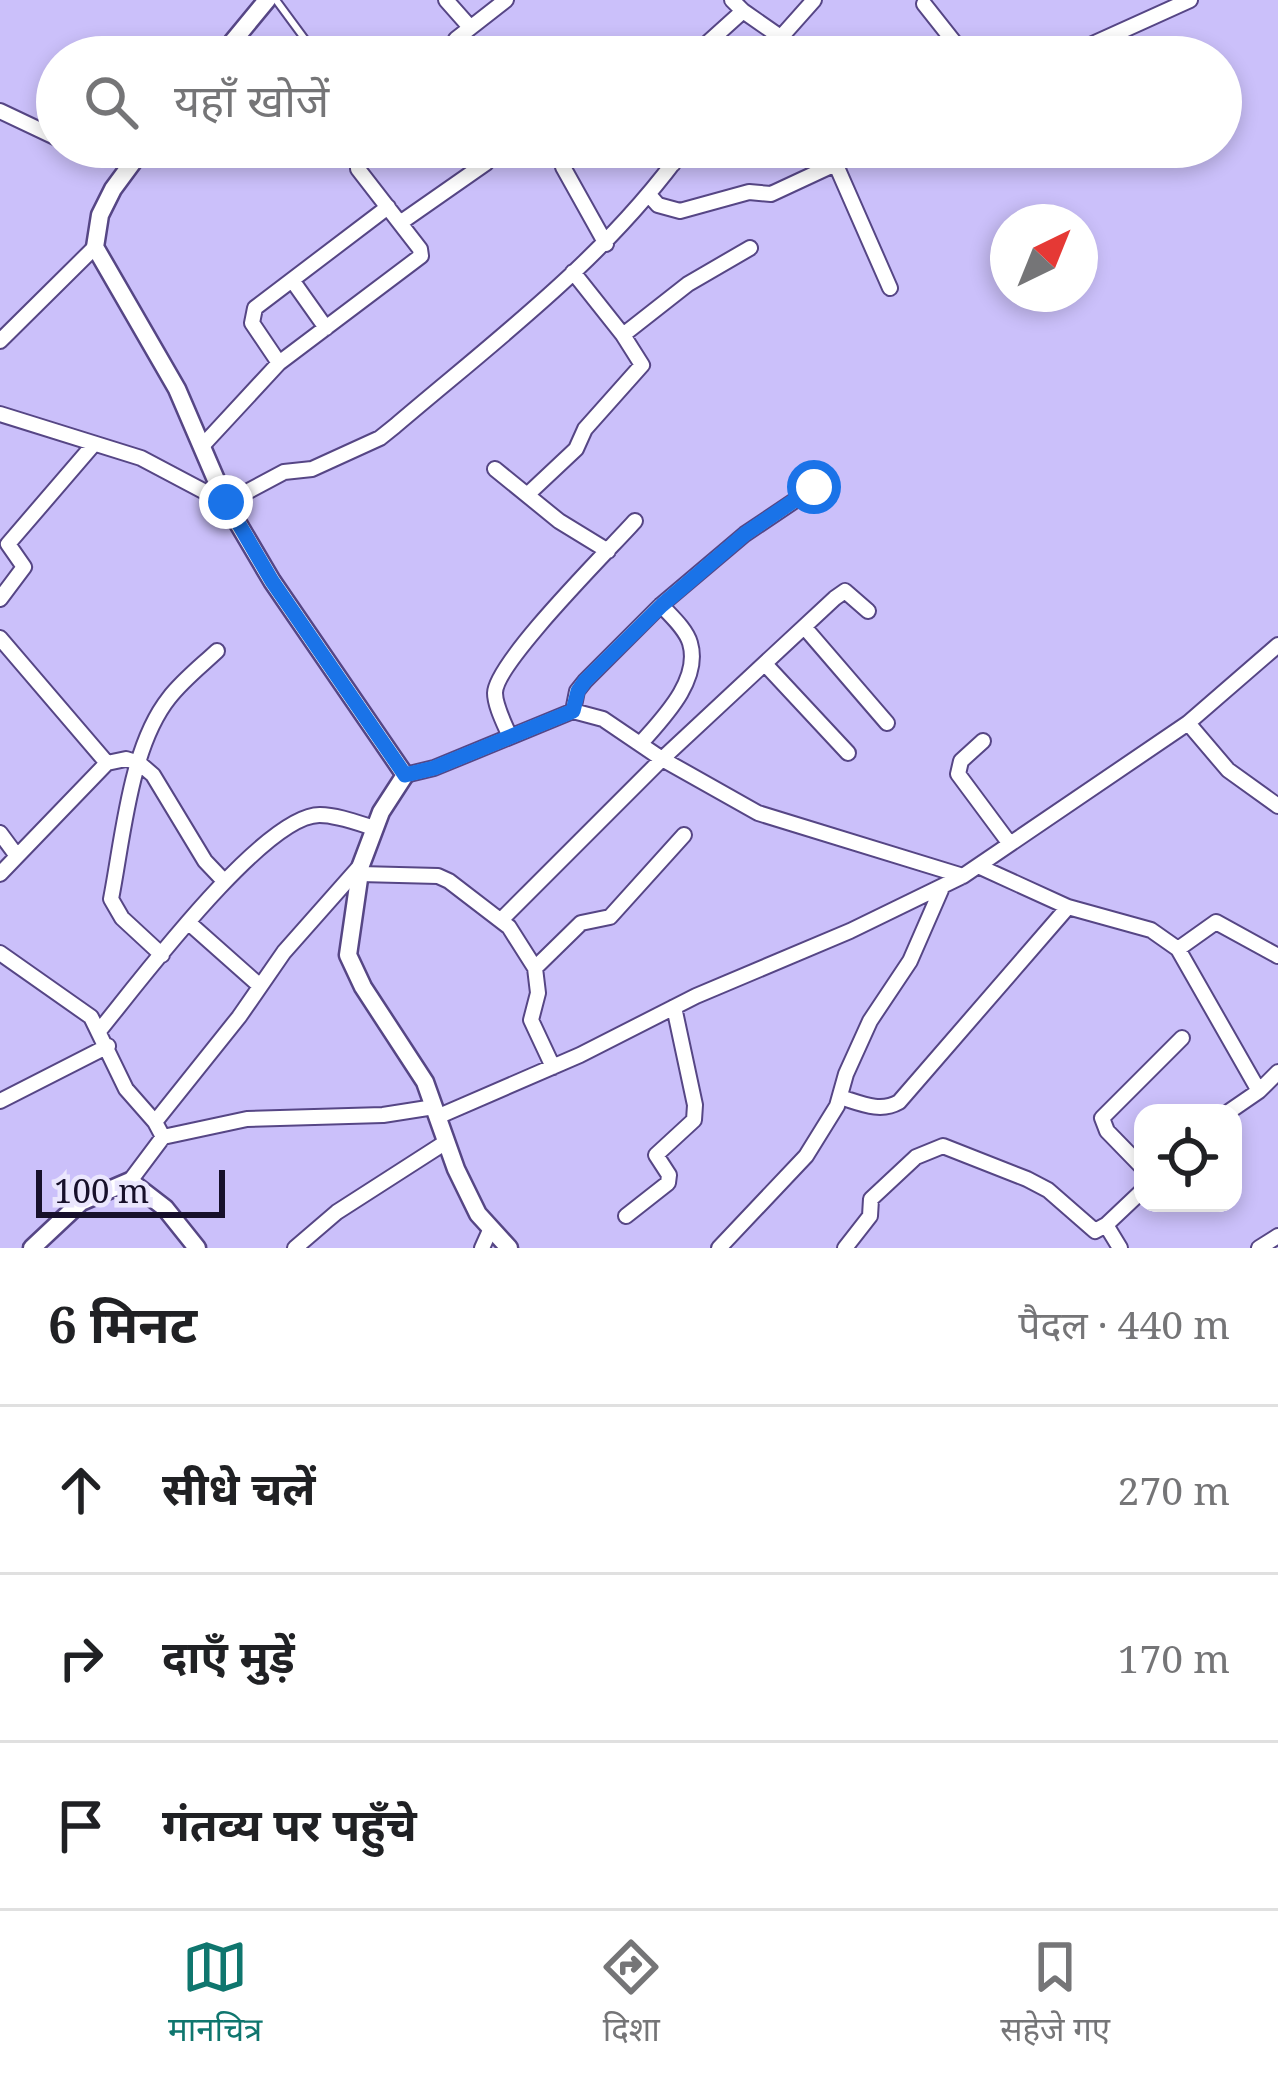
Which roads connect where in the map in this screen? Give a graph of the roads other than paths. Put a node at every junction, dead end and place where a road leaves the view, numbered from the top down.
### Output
1 (272, 0) edge
2 (446, 0) edge
3 (506, 0) edge
4 (814, 0) edge
5 (1190, 0) edge
6 (924, 4) dead end
7 (737, 5) edge
8 (469, 26) junction
9 (239, 36) edge
10 (301, 36) edge
11 (459, 36) edge
12 (710, 36) edge
13 (782, 36) joint
14 (949, 36) edge
15 (1110, 36) edge
16 (0, 111) edge
17 (36, 128) edge
18 (127, 168) edge
19 (480, 168) edge
20 (564, 168) edge
21 (670, 168) edge
22 (829, 168) edge
23 (837, 168) edge
24 (358, 169) dead end
25 (650, 196) junction
26 (388, 207) junction
27 (400, 223) junction
28 (606, 244) junction
29 (95, 247) junction
30 (750, 248) dead end
31 (574, 272) junction
32 (292, 280) junction
33 (890, 288) dead end
34 (326, 328) junction
35 (623, 335) junction
36 (0, 341) edge
37 (279, 363) junction
38 (0, 414) edge
39 (94, 444) junction
40 (203, 445) junction
41 (495, 469) dead end
42 (814, 487) dead end
43 (527, 495) junction
44 (226, 502) junction
45 (635, 521) dead end
46 (608, 551) junction
47 (0, 599) edge
48 (662, 605) junction
49 (868, 611) dead end
50 (806, 629) junction
51 (0, 638) edge
52 (1278, 645) edge
53 (217, 651) dead end
54 (765, 664) junction
55 (573, 711) junction
56 (887, 723) dead end
57 (1189, 723) junction
58 (509, 737) junction
59 (983, 741) dead end
60 (641, 742) junction
61 (848, 753) dead end
62 (662, 759) junction
63 (107, 763) junction
64 (139, 763) junction
65 (405, 775) junction
66 (1278, 806) edge
67 (374, 828) junction
68 (0, 833) edge
69 (684, 835) dead end
70 (1010, 844) junction
71 (17, 856) junction
72 (978, 866) junction
73 (361, 870) junction
74 (0, 874) edge
75 (963, 876) junction
76 (224, 881) junction
77 (941, 889) junction
78 (1068, 907) junction
79 (501, 920) junction
80 (189, 922) junction
81 (1178, 949) junction
82 (0, 952) edge
83 (162, 955) junction
84 (1278, 956) edge
85 (536, 968) junction
86 (260, 986) junction
87 (674, 1007) junction
88 (99, 1031) junction
89 (1182, 1038) dead end
90 (108, 1046) junction
91 (553, 1067) junction
92 (1278, 1072) edge
93 (1259, 1091) junction
94 (840, 1096) junction
95 (0, 1101) edge
96 (1240, 1104) edge
97 (435, 1112) junction
98 (155, 1122) junction
99 (164, 1137) junction
100 (446, 1142) junction
101 (1134, 1159) edge
102 (130, 1181) junction
103 (1134, 1199) edge
104 (626, 1216) dead end
105 (1106, 1225) junction
106 (491, 1228) junction
107 (1278, 1236) edge
108 (1122, 1247) edge
109 (32, 1248) edge
110 (197, 1248) edge
111 (295, 1248) edge
112 (482, 1248) edge
113 (508, 1248) edge
114 (719, 1248) edge
115 (845, 1248) edge
116 (1259, 1248) edge

1 - 9 street
1 - 10 lane
2 - 8 street
3 - 8 street
4 - 13 street
5 - 15 street
6 - 14 street
7 - 12 street
7 - 13 street
8 - 11 street
16 - 17 street
18 - 29 street
19 - 27 street
20 - 28 street
21 - 25 street
22 - 25 street
23 - 33 street
24 - 26 street
25 - 28 street
26 - 27 street
26 - 32 street
27 - 34 street
28 - 31 street
29 - 36 street
29 - 40 street
30 - 35 street
31 - 35 street
31 - 44 street
32 - 34 street
32 - 37 street
34 - 37 street
35 - 43 street
37 - 40 street
38 - 39 street
39 - 44 street
39 - 47 street
40 - 44 street
41 - 43 street
42 - 48 street
43 - 46 street
44 - 65 street
45 - 46 street
46 - 58 street
48 - 55 street
48 - 60 street
49 - 50 street
50 - 54 street
50 - 56 street
51 - 63 street
52 - 57 street
53 - 64 street
54 - 61 street
54 - 62 street
55 - 58 street
55 - 60 street
57 - 66 street
57 - 70 street
58 - 65 street
59 - 70 street
60 - 62 street
62 - 75 street
62 - 79 street
63 - 64 street
63 - 71 street
64 - 76 street
64 - 83 street
65 - 67 street
67 - 73 street
67 - 76 street
68 - 71 street
69 - 85 street
70 - 72 street
71 - 74 street
72 - 75 street
72 - 78 street
73 - 79 street
73 - 86 street
73 - 97 street
75 - 77 street
76 - 80 street
77 - 87 street
77 - 94 street
78 - 81 street
78 - 94 street
79 - 85 street
80 - 83 street
80 - 86 street
81 - 84 street
81 - 93 street
82 - 88 street
83 - 88 street
85 - 91 street
86 - 98 street
87 - 91 street
87 - 104 street
88 - 90 street
89 - 101 street
90 - 95 street
90 - 98 street
91 - 97 street
92 - 93 street
93 - 96 street
94 - 114 street
97 - 99 street
97 - 100 street
98 - 99 street
99 - 102 street
100 - 106 street
100 - 111 street
102 - 109 street
102 - 110 street
103 - 105 street
105 - 108 street
105 - 115 street
106 - 112 street
106 - 113 street
107 - 116 street

